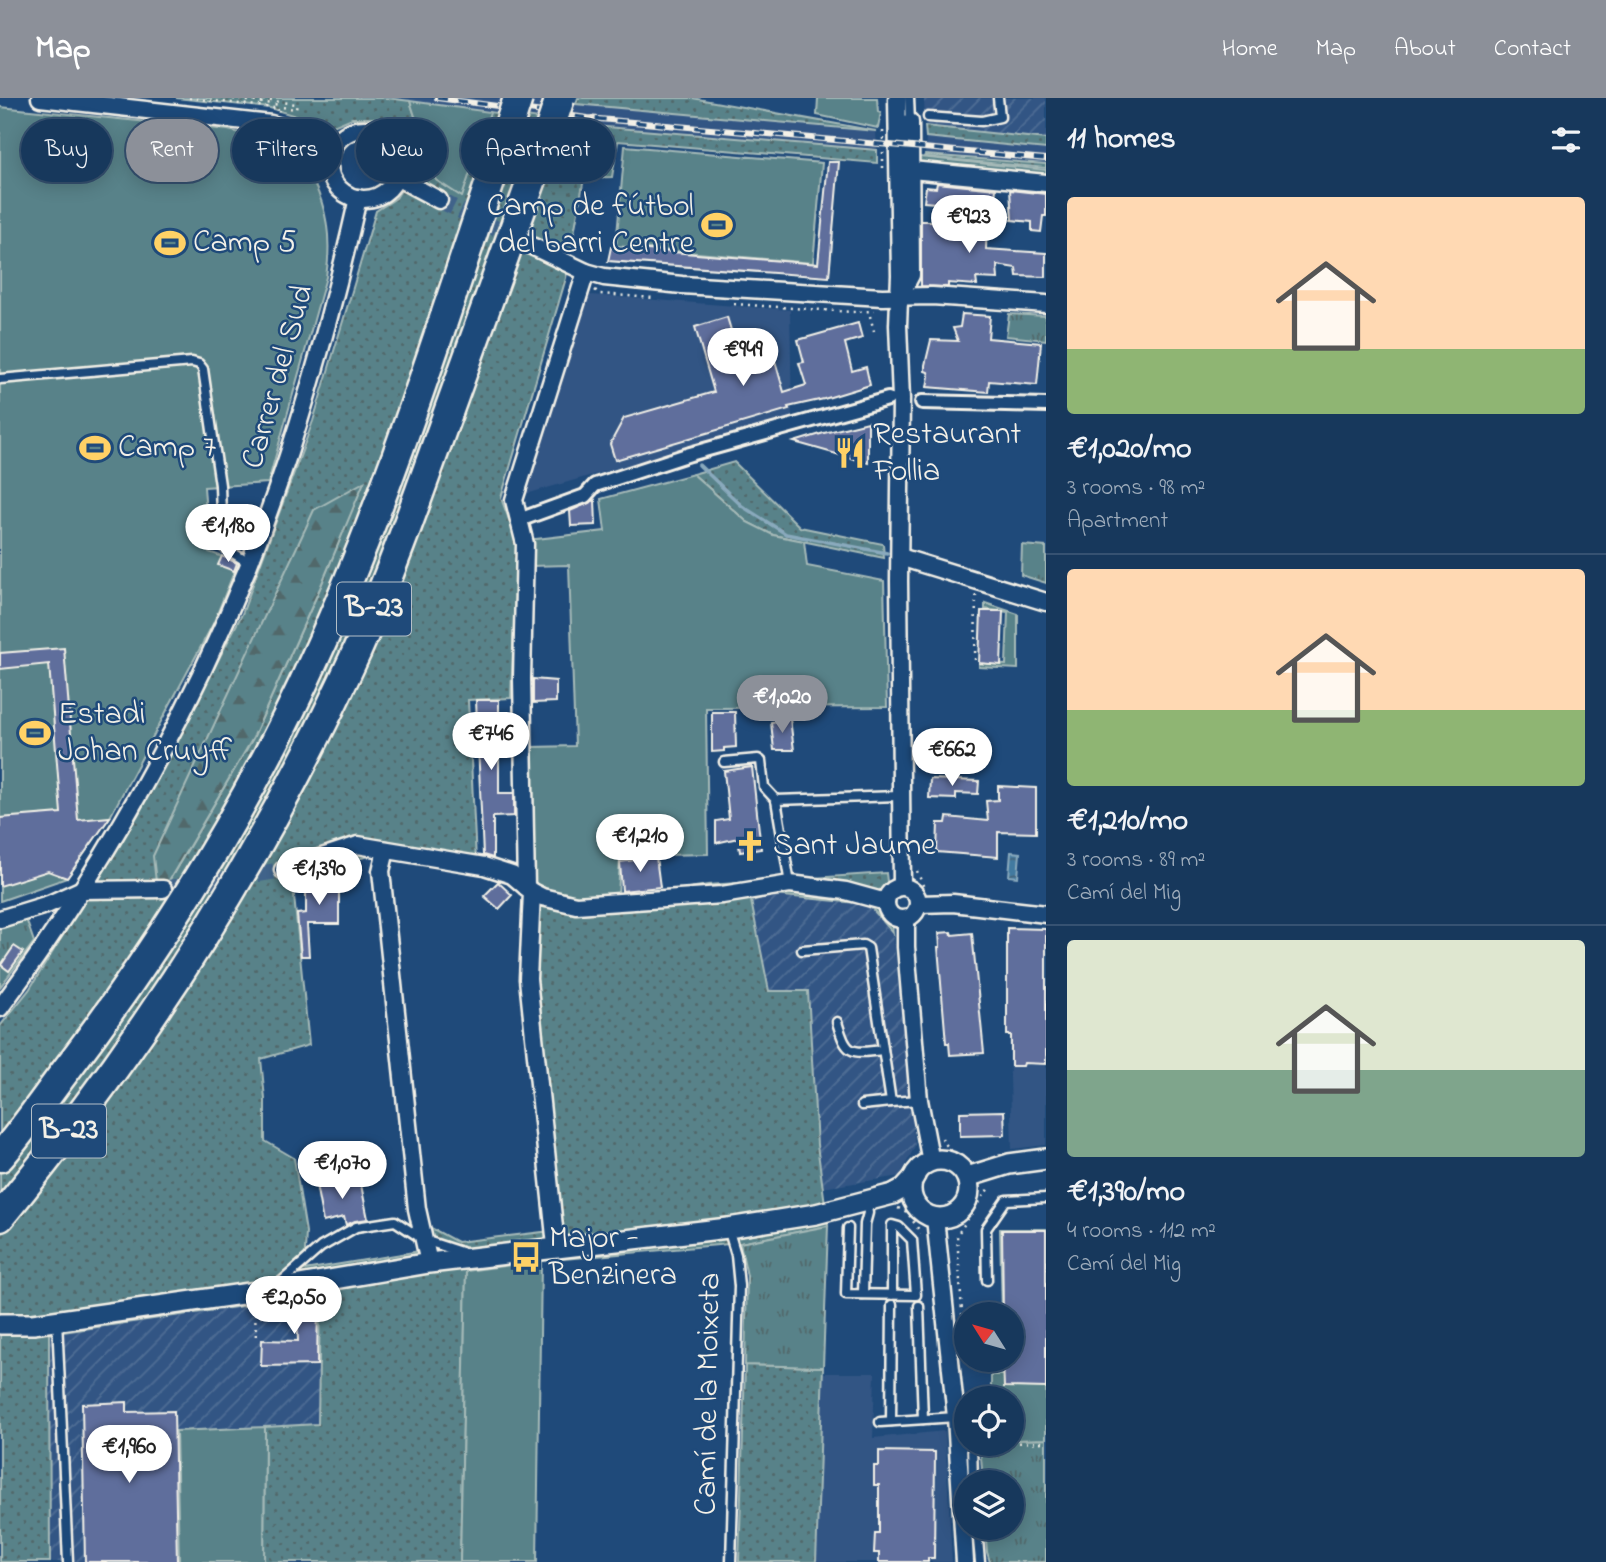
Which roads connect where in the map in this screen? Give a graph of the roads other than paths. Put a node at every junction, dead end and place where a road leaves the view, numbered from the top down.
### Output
1 (40, 98) edge
2 (518, 98) edge
3 (561, 98) edge
4 (897, 98) edge
5 (909, 98) edge
6 (998, 98) edge
7 (928, 117) dead end
8 (232, 120) edge
9 (910, 122) joint
10 (911, 170) junction
11 (335, 182) edge
12 (397, 182) edge
13 (400, 182) edge
14 (1046, 183) edge
15 (358, 198) junction
16 (439, 200) tunnel mouth
17 (517, 239) tunnel mouth
18 (586, 272) junction
19 (900, 296) junction
20 (1046, 304) edge
21 (0, 379) edge
22 (888, 399) dead end
23 (922, 402) dead end
24 (1046, 405) edge
25 (519, 520) junction
26 (900, 557) junction
27 (249, 563) junction
28 (1046, 602) edge
29 (724, 762) dead end
30 (899, 796) junction
31 (776, 800) junction
32 (386, 850) junction
33 (283, 870) tunnel mouth
34 (789, 884) junction
35 (901, 886) junction
36 (163, 889) tunnel mouth
37 (529, 889) junction
38 (80, 890) junction
39 (886, 902) junction
40 (919, 904) junction
41 (39, 908) junction
42 (1046, 914) edge
43 (0, 919) edge
44 (906, 919) junction
45 (58, 925) junction
46 (802, 950) dead end
47 (0, 1008) edge
48 (837, 1021) dead end
49 (883, 1050) junction
50 (919, 1100) junction
51 (891, 1102) junction
52 (862, 1105) dead end
53 (0, 1157) edge
54 (1046, 1159) edge
55 (931, 1162) junction
56 (971, 1168) junction
57 (915, 1176) junction
58 (1046, 1198) edge
59 (866, 1200) junction
60 (892, 1200) junction
61 (916, 1205) junction
62 (0, 1217) edge
63 (935, 1218) junction
64 (728, 1228) junction
65 (848, 1228) dead end
66 (424, 1240) junction
67 (556, 1246) junction
68 (477, 1257) junction
69 (429, 1263) junction
70 (987, 1280) dead end
71 (263, 1291) junction
72 (863, 1294) junction
73 (891, 1295) junction
74 (892, 1305) dead end
75 (919, 1306) dead end
76 (57, 1320) junction
77 (0, 1325) edge
78 (954, 1397) edge
79 (954, 1416) edge
80 (923, 1419) junction
81 (891, 1421) junction
82 (880, 1422) dead end
83 (958, 1456) edge
84 (978, 1540) edge
85 (68, 1562) edge
86 (732, 1562) edge
87 (965, 1562) edge
88 (979, 1562) edge

1 - 8 street
2 - 53 highway, B-23, bridge
3 - 62 highway, B-23, bridge
4 - 19 street
5 - 9 lane
6 - 7 lane
9 - 10 street
10 - 14 street
10 - 19 street
11 - 15 street
12 - 15 street
13 - 16 street
15 - 27 street, Carrer del Sud
17 - 18 street
18 - 19 street
18 - 25 street
19 - 20 street
19 - 26 street
21 - 27 lane
22 - 25 street
23 - 24 street
25 - 37 street
26 - 28 street
26 - 30 street
27 - 38 street, Carrer del Sud
29 - 31 lane
30 - 31 lane
30 - 35 street
31 - 34 lane
32 - 33 street
32 - 37 street
32 - 66 street
34 - 37 street
34 - 39 street
35 - 39 street
35 - 40 street
36 - 38 street
37 - 67 street
38 - 41 street
38 - 45 street, Carrer del Sud
39 - 44 street
40 - 42 street
40 - 44 street
41 - 43 street
41 - 45 street
44 - 50 street
45 - 47 street, Carrer del Sud
46 - 49 lane
48 - 49 lane
49 - 51 lane
50 - 51 lane
50 - 55 street
51 - 52 lane
54 - 56 street
55 - 56 street
55 - 57 street
56 - 63 street
57 - 60 street
57 - 61 street
58 - 70 lane
59 - 60 street
59 - 64 street
59 - 72 lane
60 - 61 street
61 - 63 street
63 - 78 street
64 - 67 street
64 - 86 lane, Camí de la Moixeta
65 - 72 lane
66 - 68 lane
66 - 69 street
66 - 71 lane
67 - 68 street
68 - 69 street
69 - 71 street
71 - 76 street
72 - 73 lane
73 - 73 lane
74 - 81 lane
75 - 80 lane
76 - 77 street
76 - 85 lane
79 - 80 lane
80 - 81 lane
81 - 82 lane
83 - 87 street
84 - 88 lane

